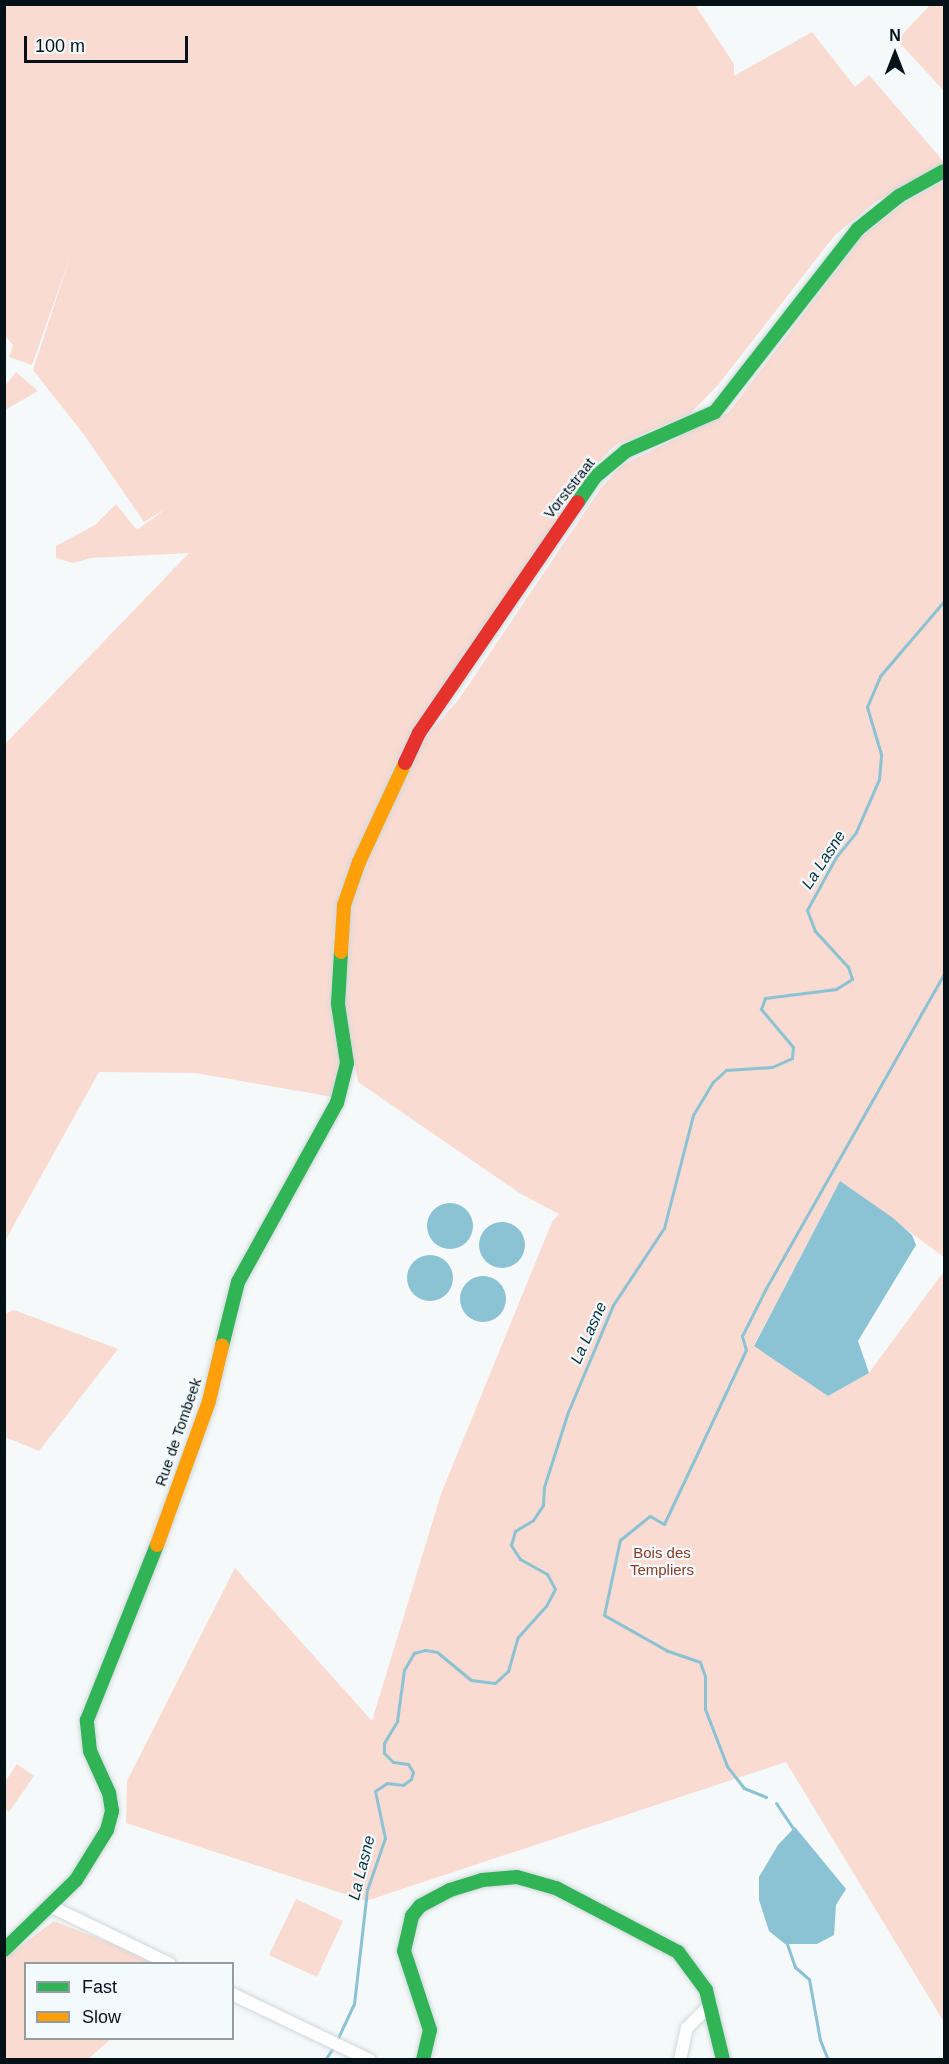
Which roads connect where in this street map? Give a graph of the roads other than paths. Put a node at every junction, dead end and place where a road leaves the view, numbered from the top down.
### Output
1 (945, 171) edge
2 (359, 862) joint
3 (52, 1906) junction
4 (4, 1950) edge
5 (166, 1962) edge
6 (234, 1995) edge
7 (711, 2004) junction
8 (428, 2059) edge
9 (370, 2060) edge
10 (680, 2060) edge
11 (723, 2060) edge

1 - 2 street, Vorststraat
2 - 3 street, Rue de Tombeek
3 - 4 street, Rue de Tombeek
3 - 5 street
6 - 9 street
7 - 8 street
7 - 10 street
7 - 11 street

